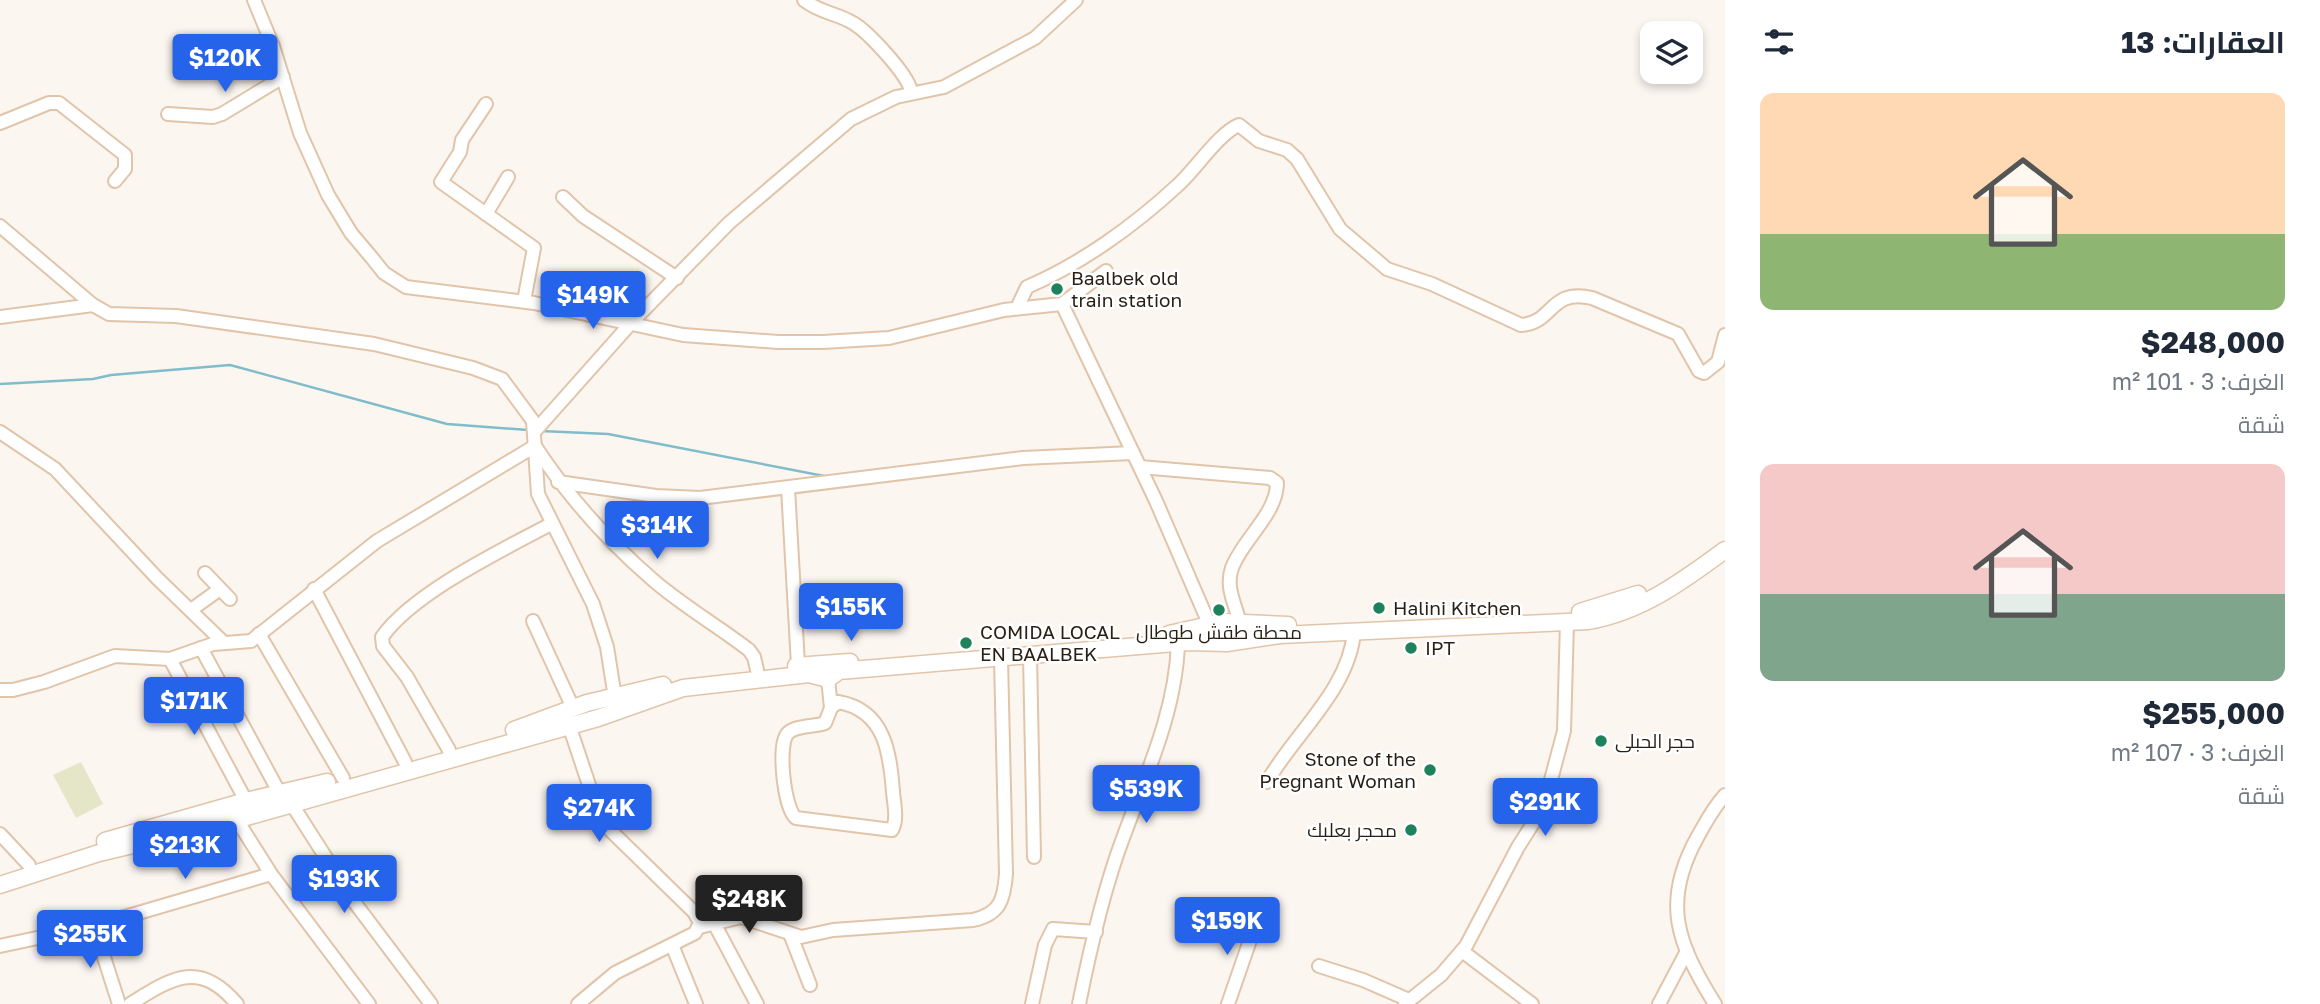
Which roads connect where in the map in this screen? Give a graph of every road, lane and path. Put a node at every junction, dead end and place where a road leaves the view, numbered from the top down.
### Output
1 (254, 0) edge
2 (804, 0) edge
3 (1076, 0) edge
4 (283, 77) junction
5 (911, 93) junction
6 (486, 104) dead end
7 (168, 114) dead end
8 (0, 123) edge
9 (508, 177) dead end
10 (115, 181) dead end
11 (563, 197) dead end
12 (486, 214) junction
13 (0, 226) edge
14 (1106, 271) dead end
15 (677, 278) junction
16 (524, 301) junction
17 (1062, 304) junction
18 (93, 305) junction
19 (1017, 308) junction
20 (0, 317) edge
21 (632, 322) junction
22 (1725, 335) edge
23 (536, 431) junction
24 (0, 432) edge
25 (535, 446) junction
26 (1133, 453) junction
27 (1140, 467) junction
28 (558, 482) junction
29 (788, 488) junction
30 (551, 524) junction
31 (1725, 537) edge
32 (1725, 550) edge
33 (205, 573) dead end
34 (220, 589) junction
35 (314, 589) junction
36 (230, 599) dead end
37 (191, 610) junction
38 (533, 621) dead end
39 (1238, 622) junction
40 (1567, 622) junction
41 (1210, 625) junction
42 (1354, 632) junction
43 (259, 634) junction
44 (1240, 641) junction
45 (1217, 642) junction
46 (225, 643) junction
47 (1178, 643) junction
48 (201, 648) junction
49 (1030, 655) junction
50 (170, 659) junction
51 (1001, 659) junction
52 (798, 665) junction
53 (757, 670) junction
54 (828, 679) junction
55 (0, 687) edge
56 (615, 696) junction
57 (572, 708) junction
58 (831, 708) junction
59 (612, 714) junction
60 (569, 726) junction
61 (449, 750) junction
62 (405, 762) junction
63 (343, 778) junction
64 (1267, 782) dead end
65 (1725, 795) edge
66 (285, 798) junction
67 (251, 804) junction
68 (216, 818) junction
69 (237, 820) junction
70 (0, 834) edge
71 (1034, 858) dead end
72 (29, 865) junction
73 (271, 874) junction
74 (0, 875) edge
75 (0, 885) edge
76 (1257, 920) dead end
77 (715, 925) junction
78 (94, 926) junction
79 (700, 927) junction
80 (1096, 932) junction
81 (792, 936) junction
82 (672, 945) junction
83 (0, 946) edge
84 (1462, 951) junction
85 (1687, 951) junction
86 (1319, 966) dead end
87 (810, 985) dead end
88 (1407, 1002) edge
89 (119, 1004) edge
90 (130, 1004) edge
91 (237, 1004) edge
92 (369, 1004) edge
93 (431, 1004) edge
94 (578, 1004) edge
95 (696, 1004) edge
96 (757, 1004) edge
97 (1032, 1004) edge
98 (1079, 1004) edge
99 (1227, 1004) edge
100 (1532, 1004) edge
101 (1659, 1004) edge
102 (1715, 1004) edge

1 - 4 street
2 - 5 street
3 - 5 street
4 - 7 street
4 - 16 street
5 - 15 street
6 - 12 street
8 - 10 street
9 - 12 street
11 - 15 street
12 - 16 street
13 - 18 street
14 - 17 street
15 - 21 street
16 - 21 street
17 - 19 street
17 - 26 street
18 - 20 street
18 - 23 street
19 - 21 street
19 - 22 street
21 - 23 street
23 - 25 street
24 - 37 street
25 - 28 street
25 - 30 street
25 - 35 street
26 - 27 street
26 - 29 street
27 - 39 street
27 - 41 street
28 - 29 street
28 - 53 street
29 - 52 street
30 - 56 street
30 - 61 street
31 - 39 main road
32 - 40 main road
33 - 34 street
34 - 36 street
34 - 37 street
35 - 43 street
35 - 62 street
37 - 46 street
38 - 57 street
39 - 41 main road
39 - 44 street
40 - 42 main road
40 - 84 street
41 - 45 street
41 - 52 main road
42 - 44 main road
42 - 64 street
43 - 46 street
43 - 63 street
44 - 45 main road
45 - 47 main road
46 - 48 street
47 - 49 main road
47 - 80 street
48 - 50 street
48 - 66 street
49 - 51 main road
49 - 71 street
50 - 55 street
50 - 67 street
51 - 54 main road
51 - 81 street
52 - 53 main road
53 - 56 main road
54 - 58 street
54 - 59 main road
56 - 57 main road
56 - 59 street
57 - 60 street
57 - 61 main road
58 - 58 street
59 - 60 main road
60 - 66 main road
60 - 79 street
61 - 62 main road
62 - 63 main road
63 - 66 main road
65 - 85 street
66 - 67 main road
66 - 93 street
67 - 68 main road
67 - 69 main road
68 - 69 main road
68 - 72 main road
68 - 75 main road
69 - 73 street
70 - 72 street
72 - 74 main road
73 - 78 street
73 - 92 street
76 - 99 street
77 - 79 street
77 - 81 street
77 - 96 street
78 - 83 street
78 - 89 street
79 - 82 street
80 - 97 street
80 - 98 street
81 - 87 street
82 - 94 street
82 - 95 street
84 - 88 street
84 - 100 street
85 - 101 street
85 - 102 street
86 - 88 street
90 - 91 street

